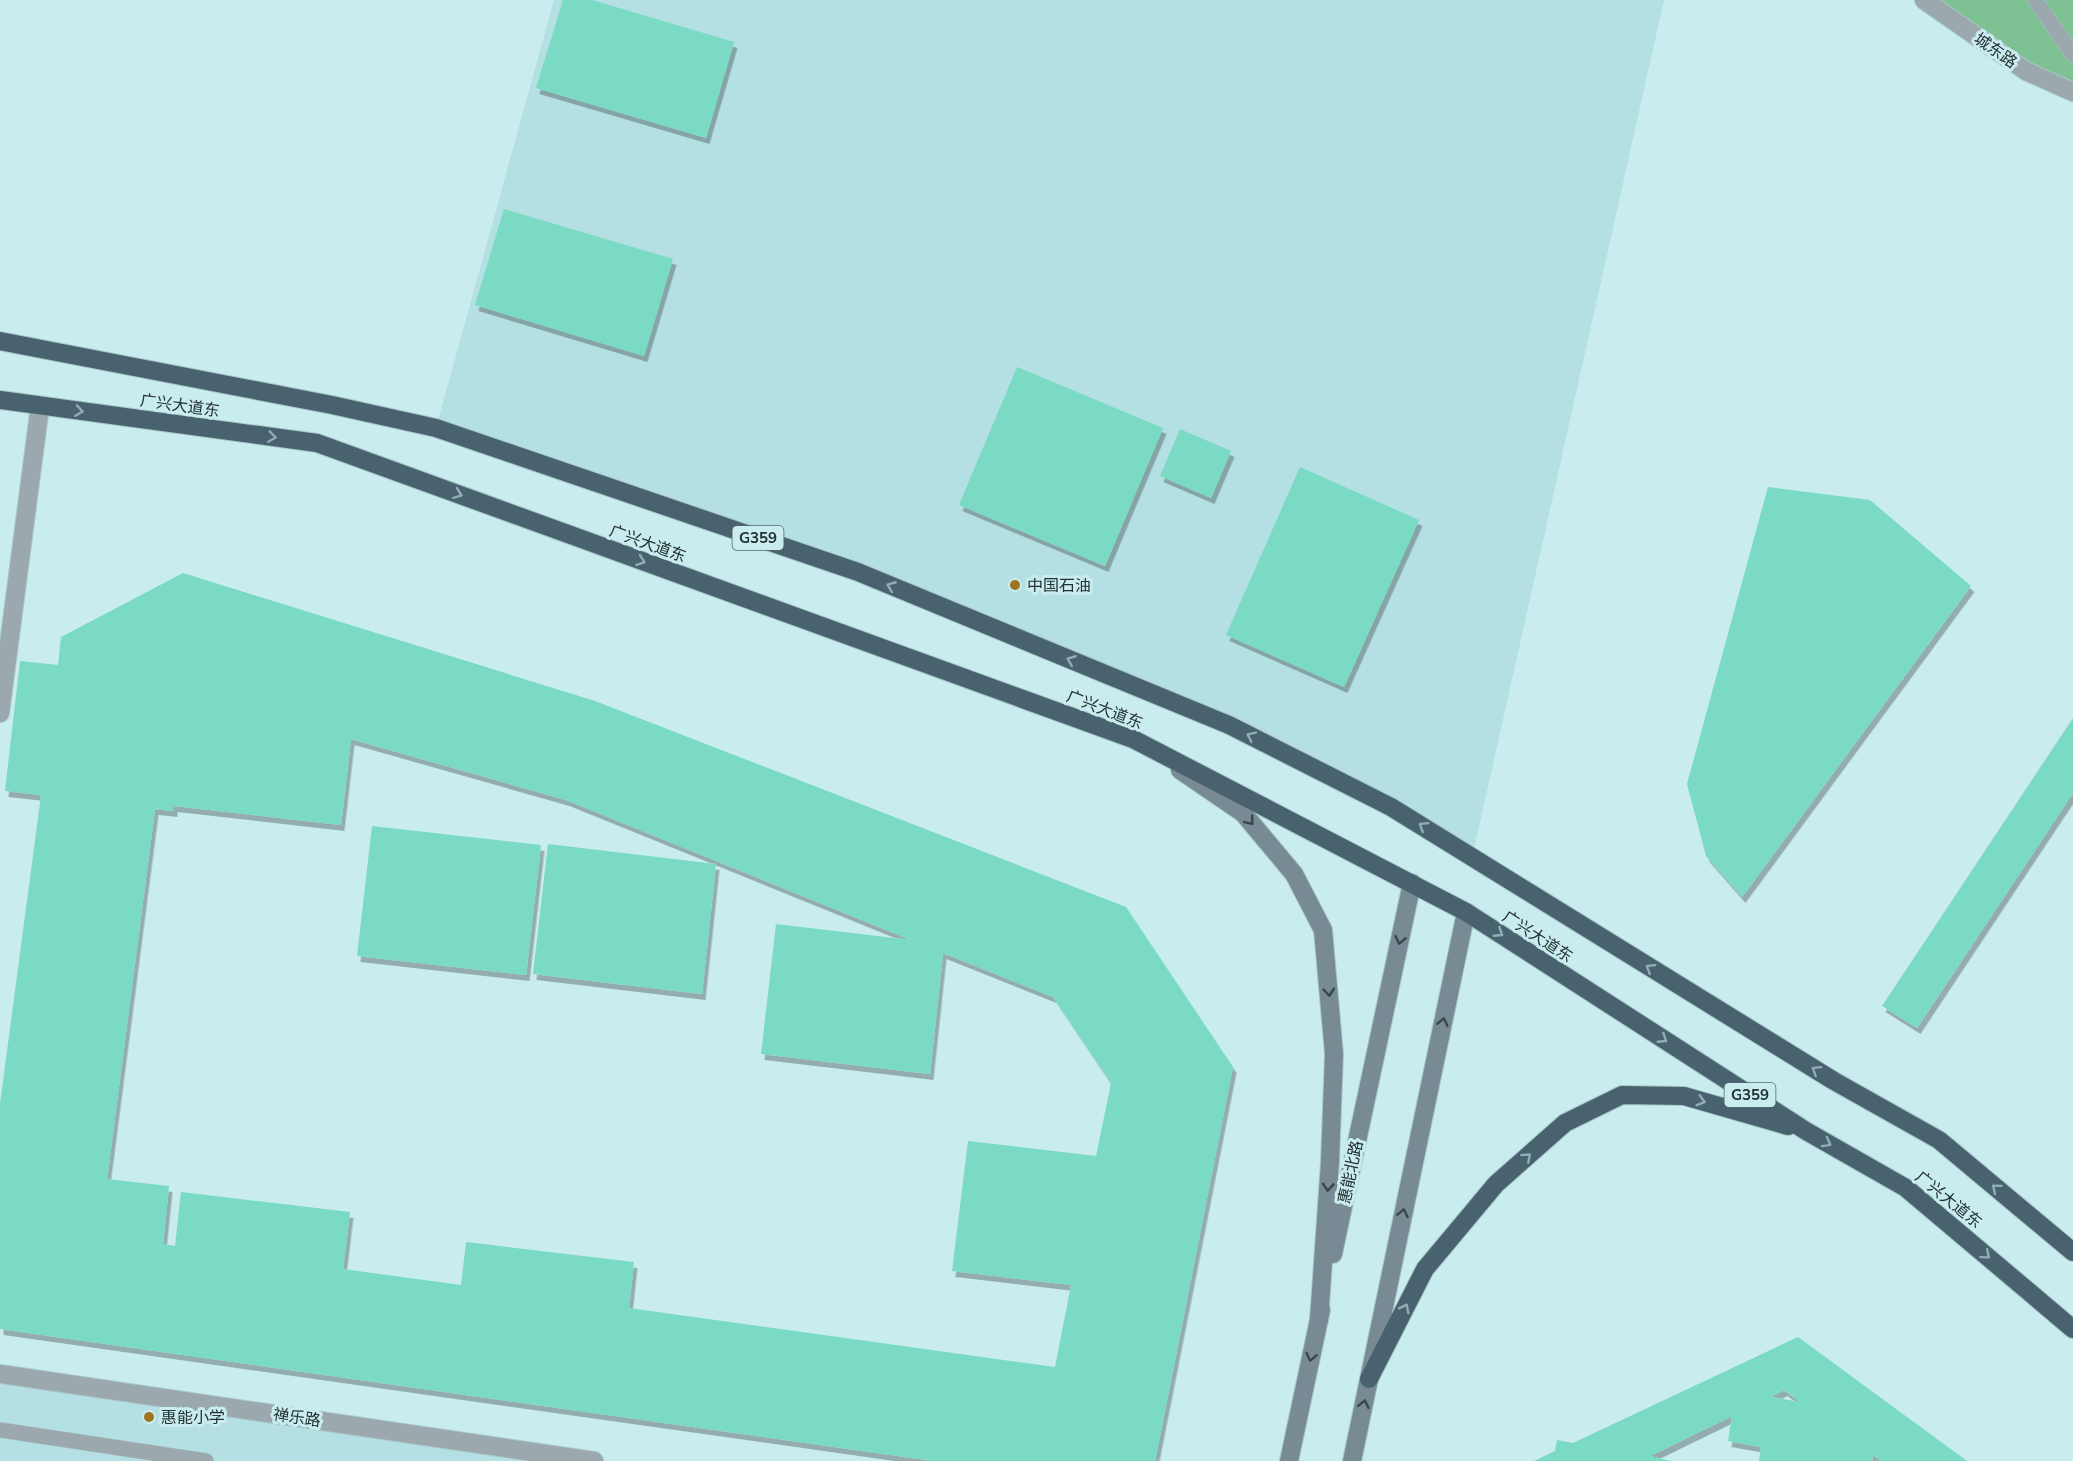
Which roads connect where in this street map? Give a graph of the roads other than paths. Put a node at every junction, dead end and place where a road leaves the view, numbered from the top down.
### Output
1 (1924, 0) edge
2 (2036, 0) edge
3 (2073, 55) edge
4 (2073, 92) edge
5 (0, 341) edge
6 (0, 400) edge
7 (40, 406) junction
8 (0, 713) edge
9 (1133, 739) junction
10 (1412, 883) junction
11 (1466, 912) junction
12 (1806, 1131) junction
13 (2073, 1252) edge
14 (1319, 1320) junction
15 (2073, 1329) edge
16 (0, 1374) edge
17 (1369, 1378) junction
18 (0, 1430) edge
19 (206, 1461) edge
20 (594, 1461) edge
21 (1289, 1461) edge
22 (1352, 1461) edge

1 - 4 street, 城东路
2 - 3 lane
13 -> 5 highway, 广兴大道东 / G359
6 - 7 highway, 广兴大道东 / G359
7 - 8 street
7 -> 9 highway, 广兴大道东 / G359
9 - 10 highway, 广兴大道东 / G359
9 -> 14 street
10 - 11 highway, 广兴大道东 / G359
10 -> 14 street, 惠能北路
11 -> 12 highway, 广兴大道东 / G359
17 -> 11 street
12 -> 15 highway, 广兴大道东 / G359
17 -> 12 highway
14 -> 21 street, 惠能北路
16 - 20 street, 禅乐路
22 -> 17 street
18 - 19 lane

